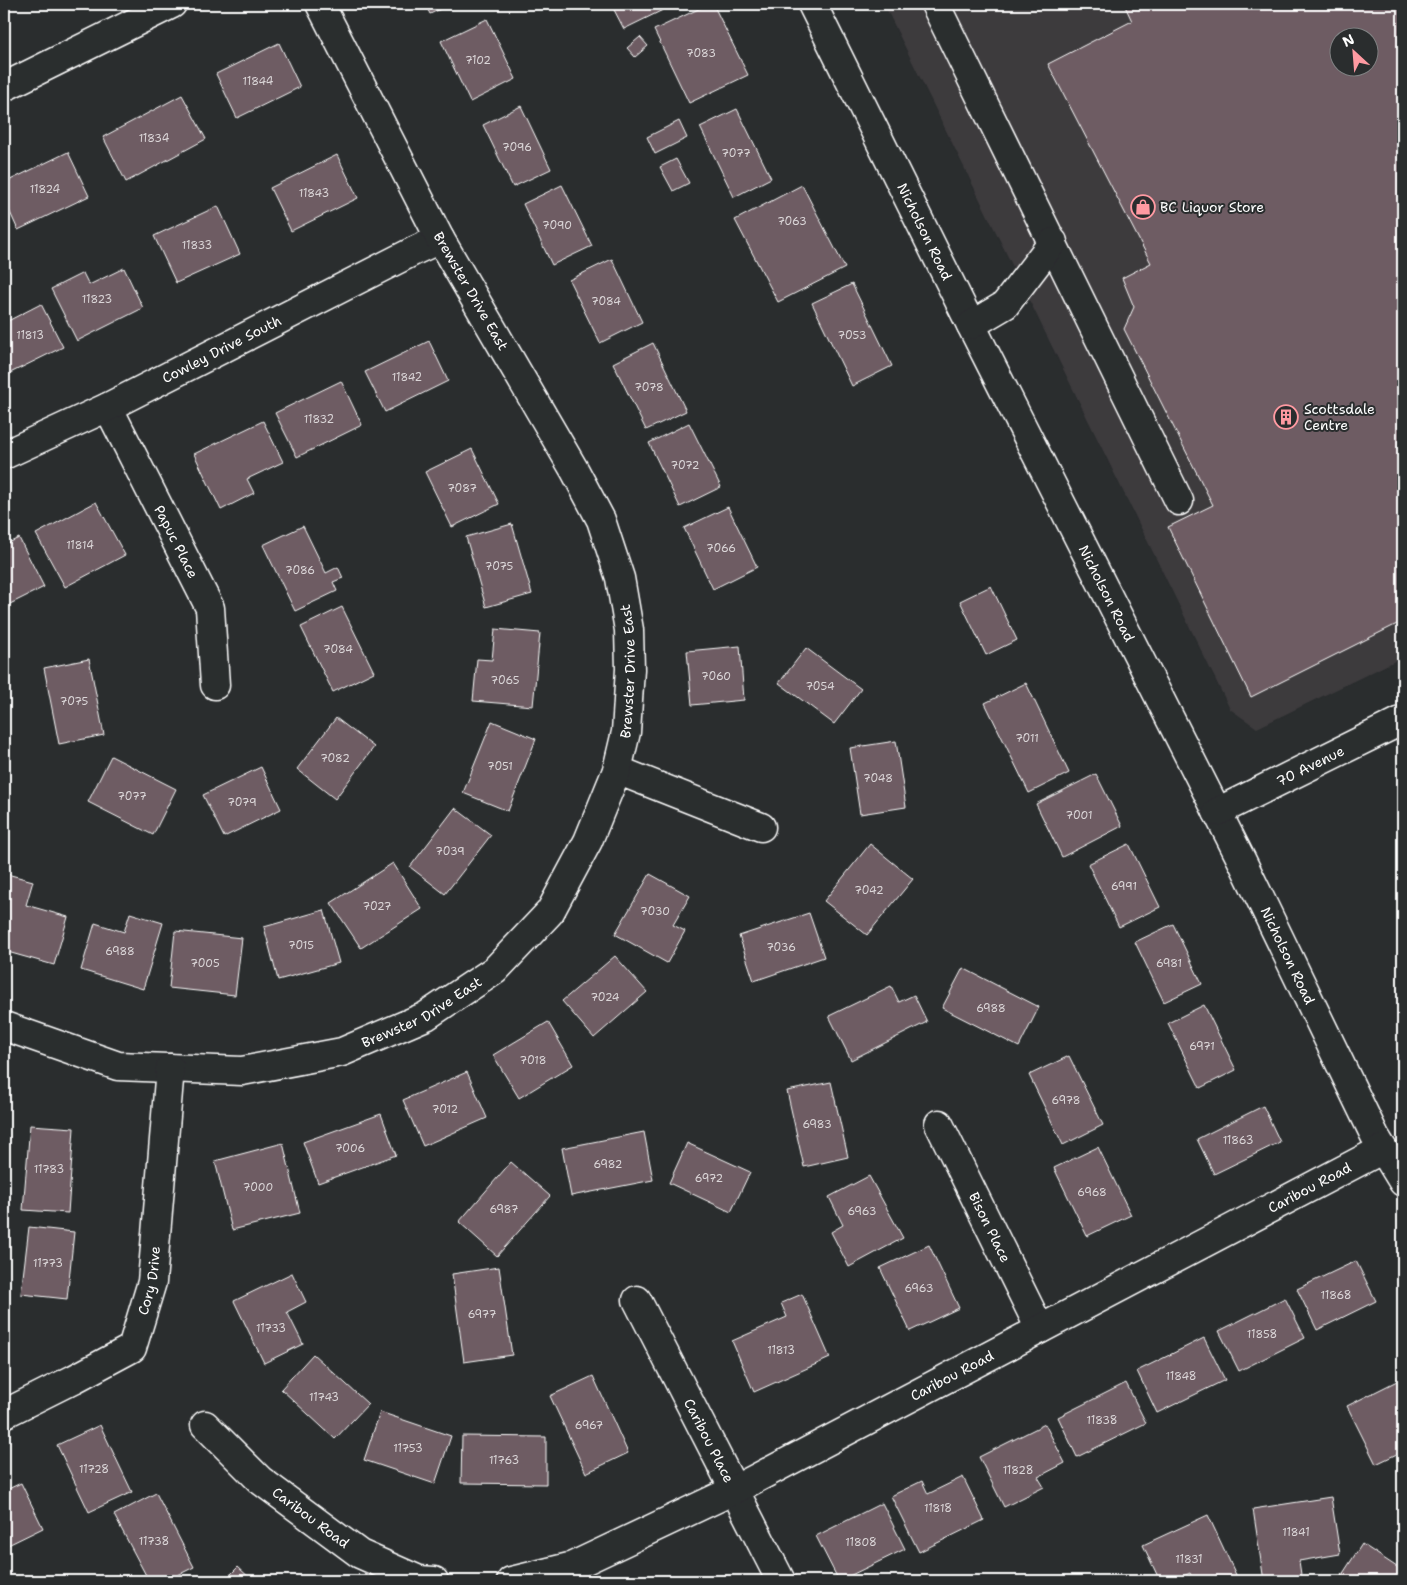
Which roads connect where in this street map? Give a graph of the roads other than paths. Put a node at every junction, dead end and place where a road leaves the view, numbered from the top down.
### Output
1 (172, 4) edge
2 (320, 4) edge
3 (812, 4) edge
4 (934, 4) edge
5 (4, 87) edge
6 (440, 240) junction
7 (1053, 242) junction
8 (971, 325) junction
9 (108, 407) junction
10 (4, 456) edge
11 (1179, 501) dead end
12 (215, 684) dead end
13 (1403, 720) edge
14 (617, 770) junction
15 (1217, 812) junction
16 (761, 827) dead end
17 (4, 1026) edge
18 (170, 1068) junction
19 (939, 1124) dead end
20 (1383, 1148) junction
21 (1403, 1182) edge
22 (637, 1300) dead end
23 (1040, 1329) junction
24 (4, 1414) edge
25 (205, 1425) dead end
26 (734, 1490) junction
27 (423, 1581) edge
28 (511, 1581) edge
29 (781, 1581) edge

1 - 5 street
2 - 6 street, Brewster Drive East
3 - 8 street, Nicholson Road
4 - 7 street
6 - 9 street, Cowley Drive South
6 - 14 street, Brewster Drive East
7 - 8 street
7 - 11 street
8 - 15 street, Nicholson Road
9 - 10 street, Cowley Drive South
9 - 12 street, Papuc Place
13 - 15 street, 70 Avenue
14 - 16 street
14 - 18 street, Brewster Drive East
15 - 20 street, Nicholson Road
17 - 18 street, Brewster Drive East
18 - 24 street, Cory Drive
19 - 23 street, Bison Place
20 - 21 street, Nicholson Road
20 - 23 street, Caribou Road
22 - 26 street, Caribou Place
23 - 26 street, Caribou Road
25 - 27 street, Caribou Road
26 - 28 street, Caribou Road
26 - 29 street, Caribou Place

